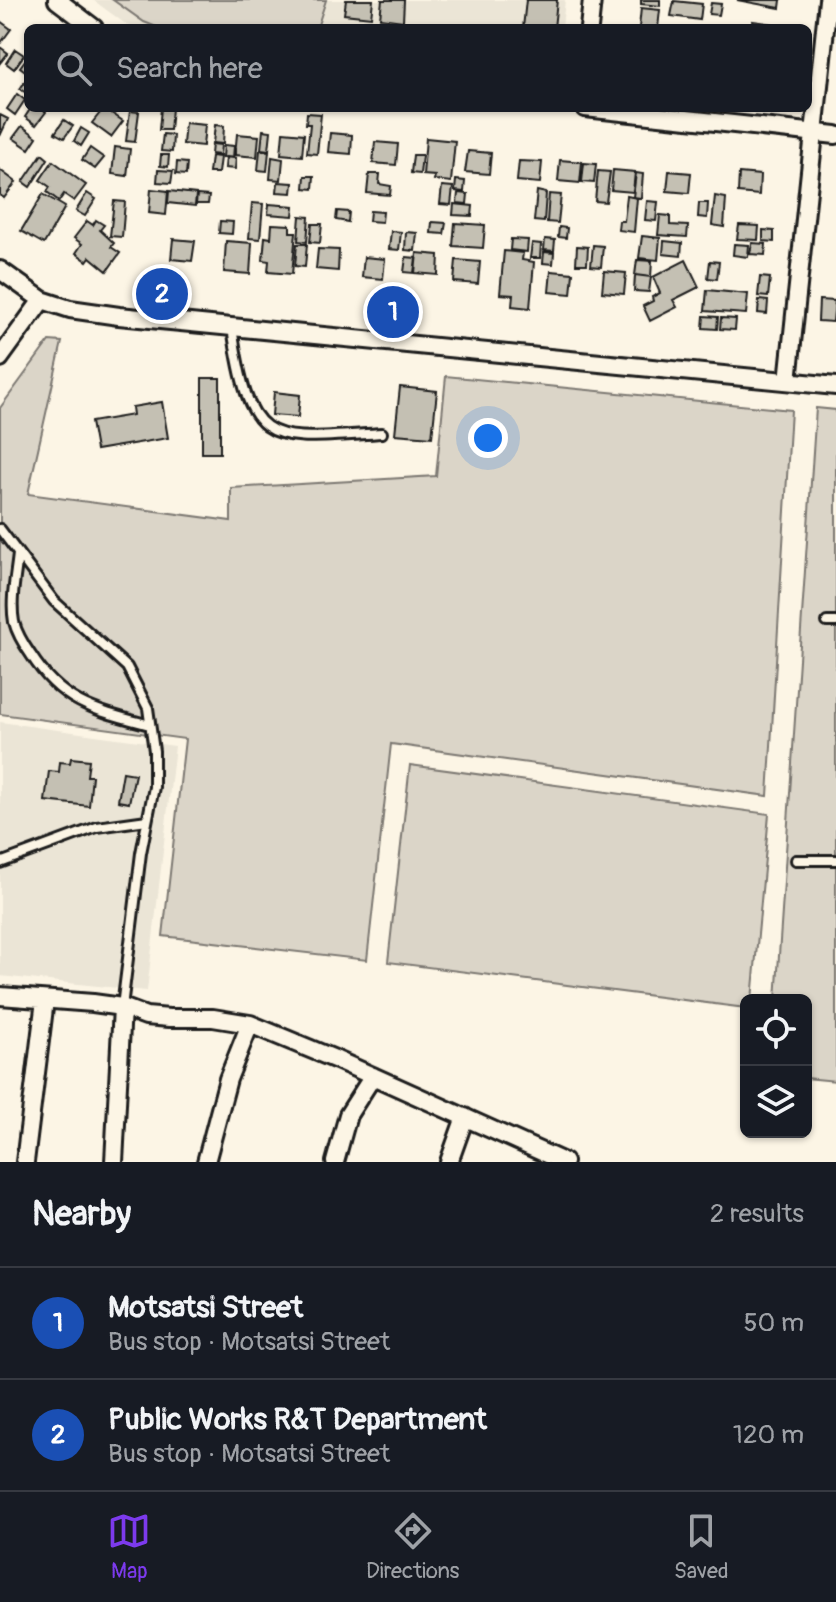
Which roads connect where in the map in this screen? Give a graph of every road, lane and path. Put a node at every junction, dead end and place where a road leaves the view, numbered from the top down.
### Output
1 (57, 0) edge
2 (592, 0) edge
3 (828, 0) edge
4 (89, 24) edge
5 (589, 24) edge
6 (623, 112) edge
7 (814, 132) junction
8 (836, 135) edge
9 (0, 270) edge
10 (42, 300) junction
11 (232, 327) junction
12 (0, 358) edge
13 (788, 381) junction
14 (836, 386) edge
15 (382, 433) dead end
16 (0, 529) edge
17 (18, 553) junction
18 (150, 725) junction
19 (147, 820) junction
20 (796, 860) dead end
21 (836, 860) edge
22 (0, 863) edge
23 (0, 996) edge
24 (45, 1000) junction
25 (122, 1007) junction
26 (250, 1024) junction
27 (373, 1076) junction
28 (465, 1117) junction
29 (25, 1162) edge
30 (114, 1162) edge
31 (206, 1162) edge
32 (335, 1162) edge
33 (449, 1162) edge
34 (564, 1162) edge

1 - 4 street
2 - 5 street
3 - 7 street
6 - 7 street
7 - 8 street
7 - 13 street
9 - 10 street
10 - 11 street
10 - 12 street
11 - 13 street
11 - 15 lane
13 - 14 street
16 - 17 lane
17 - 18 lane
17 - 18 lane
18 - 19 lane
19 - 22 lane
19 - 25 lane
20 - 21 lane
23 - 24 street
24 - 25 street
24 - 29 street
25 - 26 street
25 - 30 street
26 - 27 street
26 - 31 street
27 - 28 street
27 - 32 street
28 - 33 street
28 - 34 street

